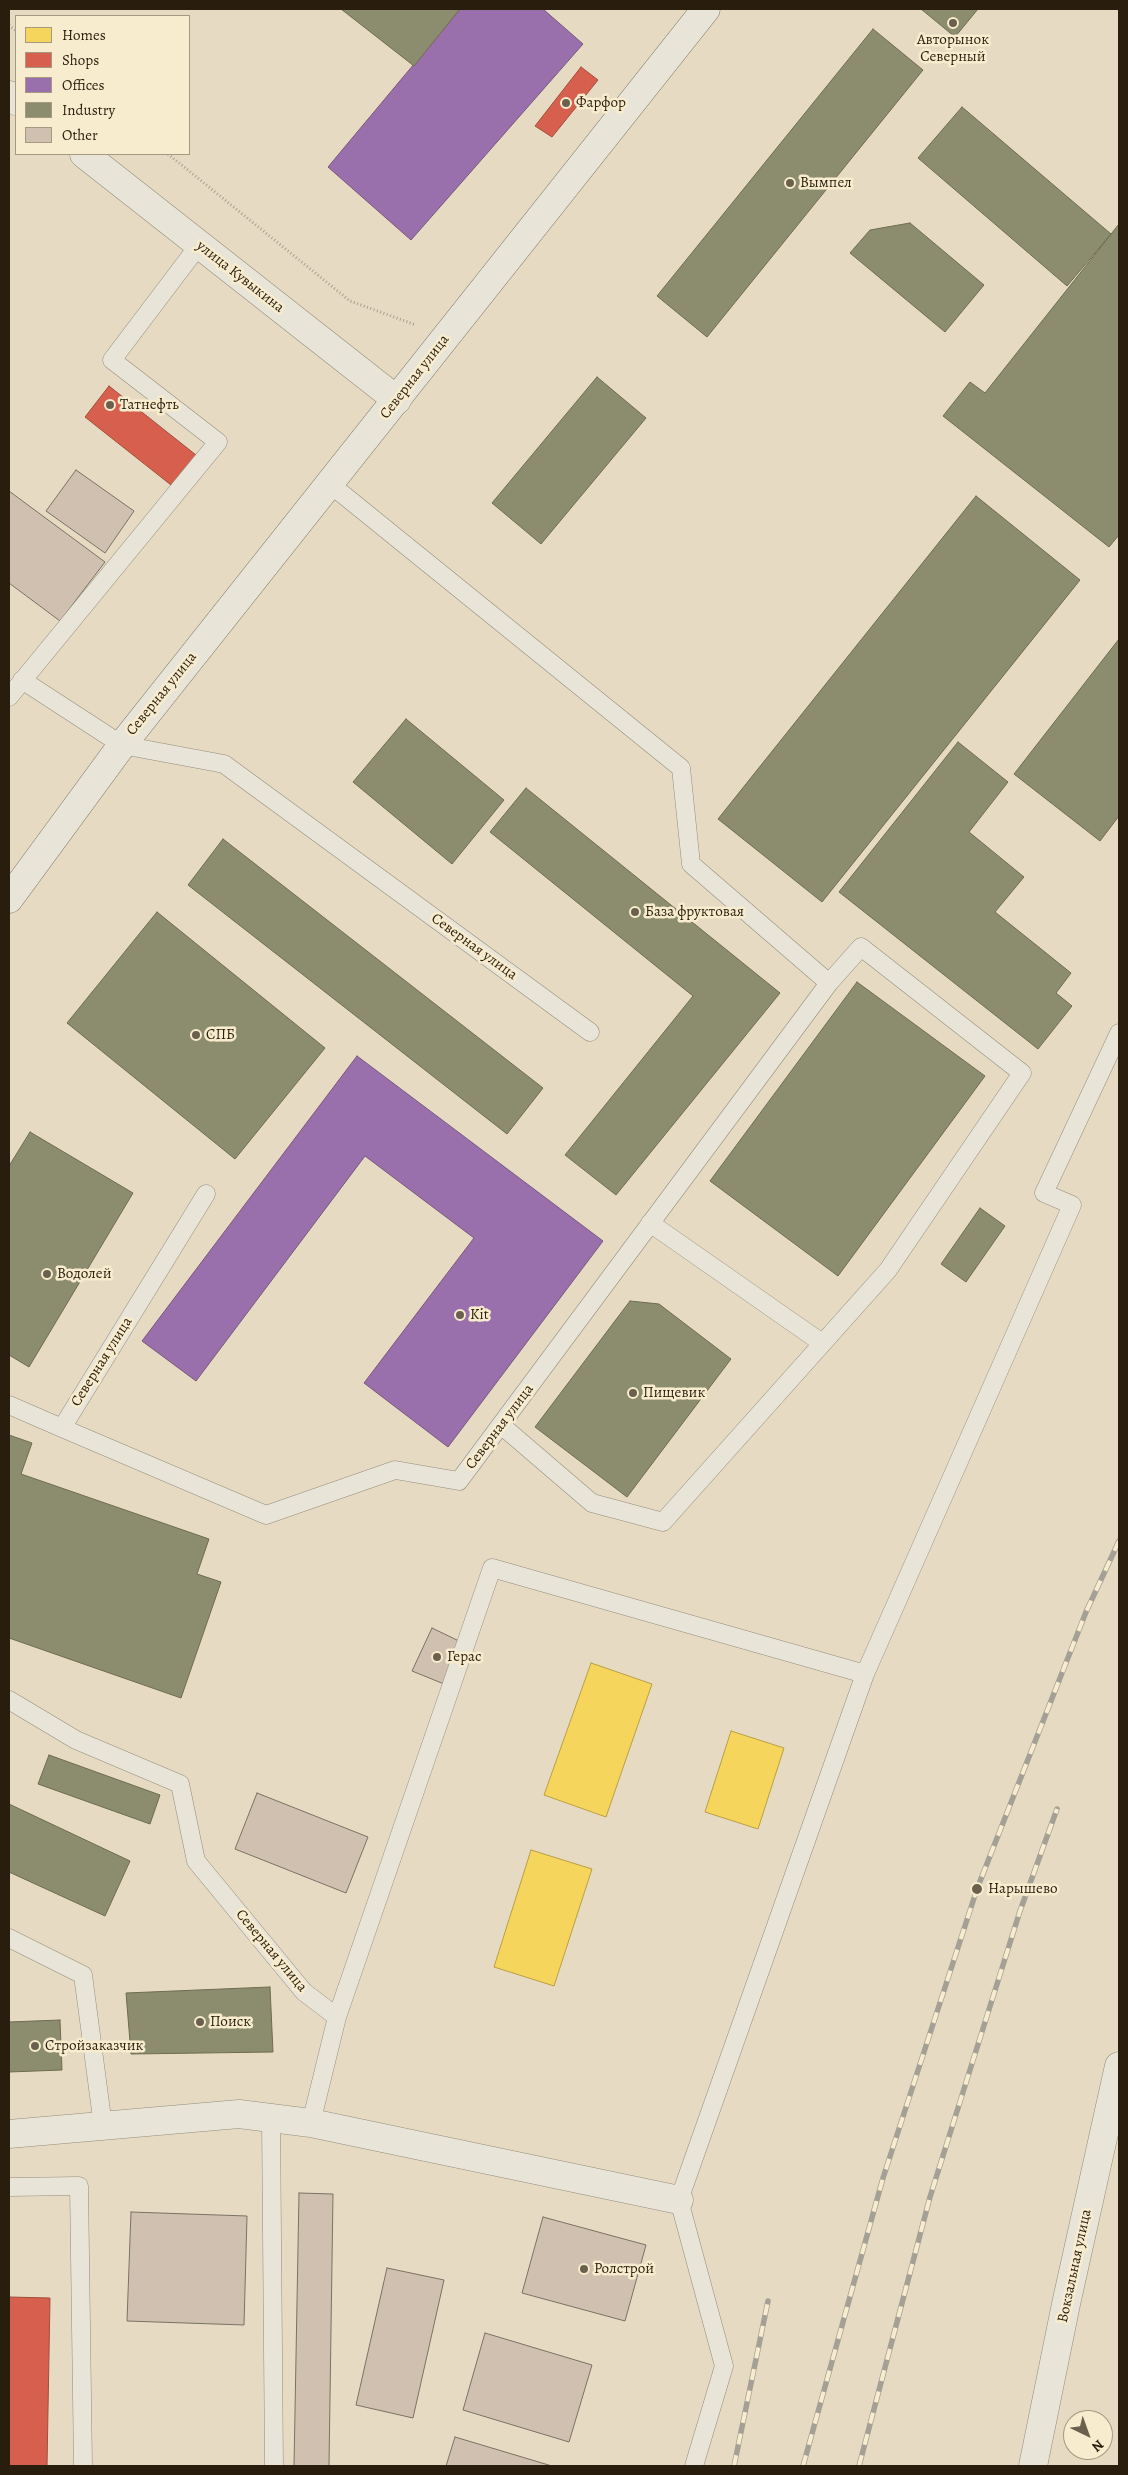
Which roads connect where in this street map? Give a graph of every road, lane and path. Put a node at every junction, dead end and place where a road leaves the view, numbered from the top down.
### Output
1 (706, 9) edge
2 (85, 155) edge
3 (169, 155) edge
4 (199, 245) junction
5 (422, 318) dead end
6 (397, 400) junction
7 (330, 484) junction
8 (22, 680) junction
9 (9, 697) edge
10 (122, 745) junction
11 (9, 899) edge
12 (829, 983) junction
13 (590, 1032) dead end
14 (1119, 1033) edge
15 (206, 1194) dead end
16 (650, 1223) junction
17 (822, 1343) junction
18 (9, 1405) edge
19 (500, 1425) junction
20 (62, 1428) junction
21 (865, 1674) junction
22 (9, 1700) edge
23 (9, 1938) edge
24 (337, 2016) junction
25 (1119, 2066) edge
26 (270, 2118) junction
27 (311, 2123) junction
28 (103, 2126) junction
29 (9, 2134) edge
30 (9, 2187) edge
31 (678, 2200) junction
32 (83, 2466) edge
33 (274, 2466) edge
34 (694, 2466) edge
35 (1033, 2466) edge

1 - 6 street, Северная улица
2 - 4 street, улица Кувыкина
3 - 5 path
4 - 6 street, улица Кувыкина
4 - 8 lane
6 - 7 street, Северная улица
7 - 10 street, Северная улица
7 - 12 lane
8 - 9 lane
8 - 10 lane
10 - 11 street, Северная улица
10 - 13 lane, Северная улица
12 - 16 lane, Северная улица
12 - 17 lane, Северная улица
14 - 21 lane
15 - 20 lane, Северная улица
16 - 17 lane
16 - 19 lane, Северная улица
17 - 19 lane
18 - 20 lane, Северная улица
19 - 20 lane, Северная улица
21 - 24 lane
21 - 31 lane
22 - 24 lane, Северная улица
23 - 28 lane
24 - 27 lane
25 - 35 street, Вокзальная улица
26 - 27 street
26 - 28 street
26 - 33 lane
27 - 31 street
28 - 29 street
30 - 32 lane
31 - 34 lane

